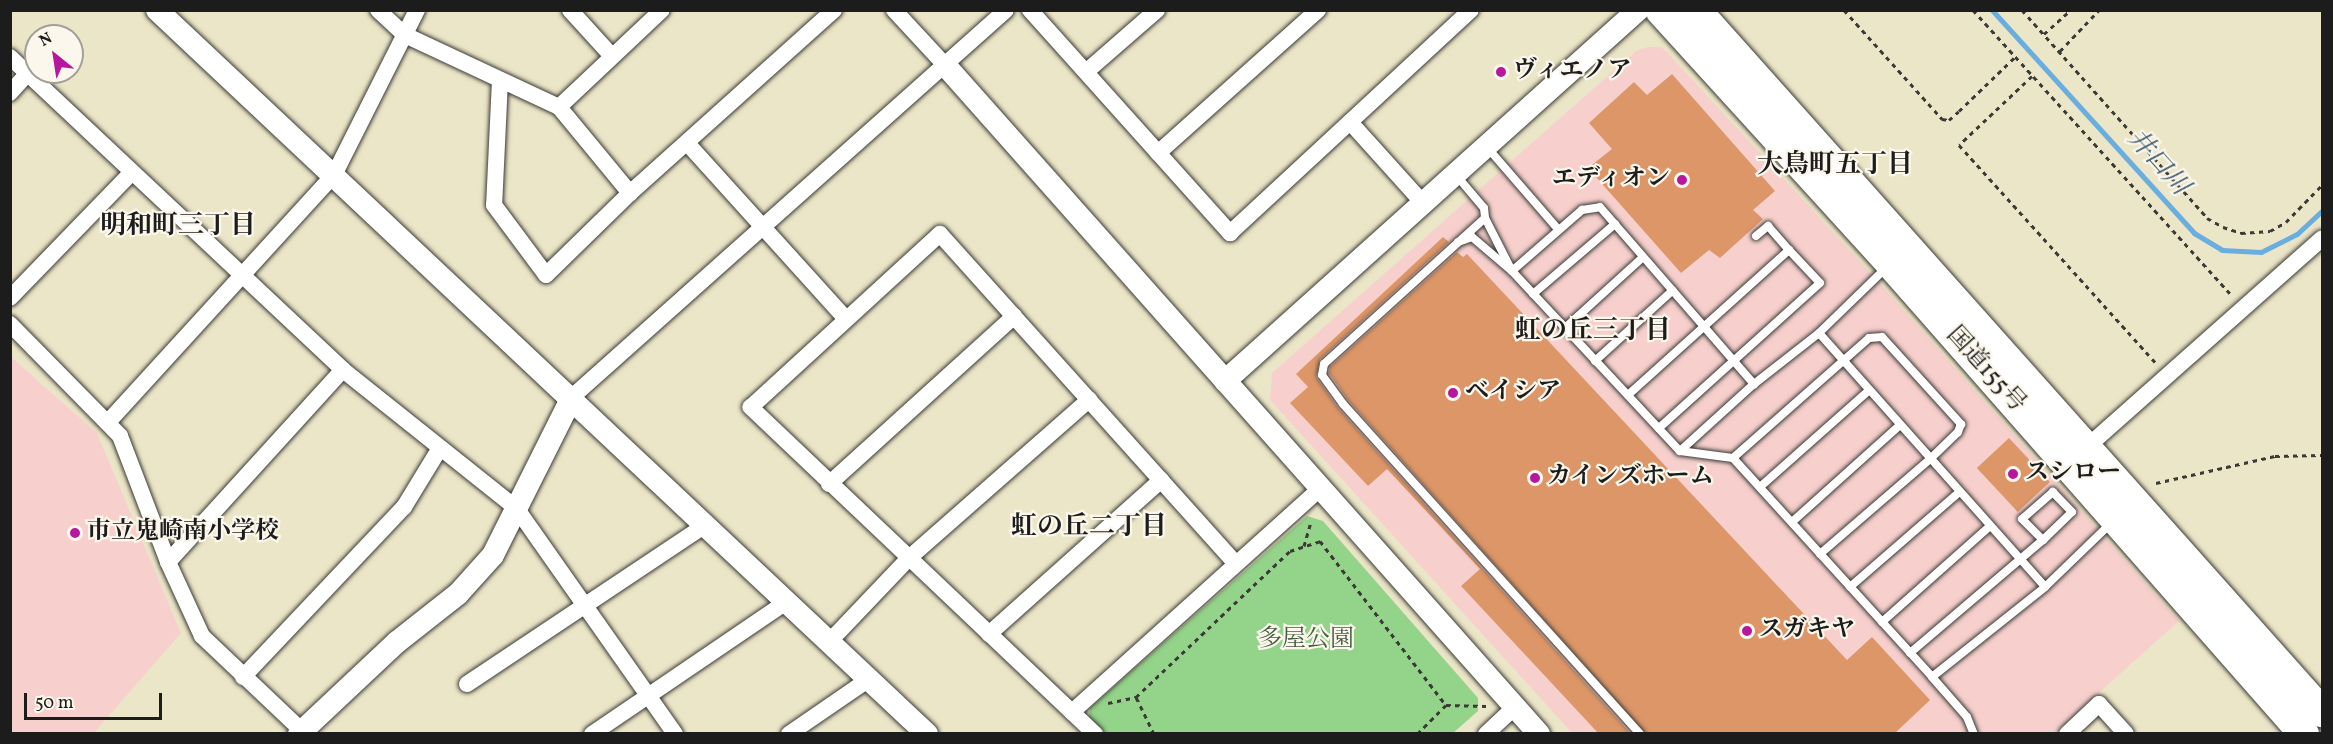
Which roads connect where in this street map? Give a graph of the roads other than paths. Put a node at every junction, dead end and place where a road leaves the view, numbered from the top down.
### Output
1 (157, 10) edge
2 (378, 10) edge
3 (417, 10) edge
4 (570, 10) edge
5 (662, 10) edge
6 (834, 10) edge
7 (894, 10) edge
8 (1006, 10) edge
9 (1030, 10) edge
10 (1157, 10) edge
11 (1318, 10) edge
12 (1471, 10) edge
13 (1638, 10) edge
14 (1660, 10) edge
15 (1696, 10) edge
16 (405, 35) junction
17 (610, 55) junction
18 (10, 57) edge
19 (945, 65) junction
20 (24, 69) edge
21 (1087, 71) junction
22 (24, 77) edge
23 (500, 81) junction
24 (40, 84) edge
25 (10, 93) edge
26 (559, 107) junction
27 (1350, 122) junction
28 (687, 143) junction
29 (1486, 146) junction
30 (1158, 153) junction
31 (132, 172) junction
32 (1455, 174) junction
33 (334, 175) junction
34 (630, 193) junction
35 (1423, 202) junction
36 (1485, 218) junction
37 (1615, 224) junction
38 (763, 228) junction
39 (1558, 229) junction
40 (1756, 236) dead end
41 (2322, 238) edge
42 (1458, 242) junction
43 (1790, 250) junction
44 (1643, 257) junction
45 (1890, 263) junction
46 (1512, 272) junction
47 (243, 278) junction
48 (1672, 290) junction
49 (1533, 294) junction
50 (10, 298) edge
51 (1014, 316) junction
52 (845, 318) junction
53 (10, 324) edge
54 (1704, 326) junction
55 (1565, 327) junction
56 (1819, 333) junction
57 (1595, 361) junction
58 (1734, 361) junction
59 (1841, 361) junction
60 (343, 370) junction
61 (1225, 381) junction
62 (1754, 384) junction
63 (1868, 392) junction
64 (1628, 395) junction
65 (572, 397) junction
66 (1089, 400) junction
67 (109, 421) junction
68 (1899, 426) junction
69 (1659, 428) junction
70 (2087, 447) junction
71 (440, 448) junction
72 (1680, 451) junction
73 (1733, 458) junction
74 (1929, 460) junction
75 (1161, 480) junction
76 (829, 484) junction
77 (1760, 487) junction
78 (1320, 489) junction
79 (1958, 493) junction
80 (517, 509) junction
81 (2117, 518) junction
82 (1792, 522) junction
83 (704, 526) junction
84 (1989, 527) junction
85 (2043, 540) junction
86 (1820, 554) junction
87 (909, 558) junction
88 (2022, 558) junction
89 (168, 562) junction
90 (1235, 563) junction
91 (1850, 587) junction
92 (2045, 587) junction
93 (786, 602) junction
94 (586, 606) junction
95 (1882, 622) junction
96 (989, 634) junction
97 (829, 642) junction
98 (1910, 653) junction
99 (243, 677) junction
100 (1932, 677) junction
101 (869, 679) junction
102 (467, 684) dead end
103 (649, 697) junction
104 (1515, 707) junction
105 (1072, 712) junction
106 (2322, 712) edge
107 (300, 732) edge
108 (592, 734) edge
109 (675, 734) edge
110 (789, 734) edge
111 (927, 734) edge
112 (1095, 734) edge
113 (1486, 734) edge
114 (1539, 734) edge
115 (1640, 734) edge
116 (1974, 734) edge
117 (2067, 734) edge
118 (2126, 734) edge
119 (2304, 734) edge

1 - 33 street
2 - 16 street
3 - 16 street
4 - 17 street
5 - 17 street
6 - 28 street
7 - 19 street
8 - 19 street
9 - 21 street
10 - 21 street
11 - 30 street
12 - 27 street
13 - 29 street
14 - 45 highway, 国道155号
15 - 70 highway, 国道155号
16 - 23 street
16 - 33 street
17 - 26 street
18 - 20 street
19 - 38 street
19 - 61 street
21 - 30 street
22 - 25 street
23 - 26 street
23 - 34 street
24 - 31 street
26 - 34 street
27 - 30 street
27 - 35 street
28 - 34 street
28 - 38 street
29 - 32 street
29 - 39 lane
31 - 47 street
31 - 50 street
32 - 35 street
32 - 36 lane
33 - 47 street
33 - 65 street
35 - 61 street
36 - 42 lane
36 - 46 lane
37 - 39 lane
37 - 44 lane
37 - 49 lane
38 - 52 street
38 - 65 street
39 - 46 lane
40 - 43 lane
41 - 70 street
42 - 46 lane
42 - 115 lane
43 - 54 lane
43 - 58 lane
44 - 48 lane
44 - 55 lane
45 - 56 lane
45 - 81 highway, 国道155号
46 - 49 lane
47 - 60 street
47 - 67 street
48 - 54 lane
48 - 57 lane
49 - 55 lane
51 - 52 street
51 - 66 street
51 - 76 street
52 - 76 street
53 - 67 street
54 - 58 lane
54 - 64 lane
55 - 57 lane
56 - 59 lane
56 - 62 lane
57 - 64 lane
58 - 62 lane
58 - 69 lane
59 - 63 lane
59 - 73 lane
59 - 74 lane
60 - 71 street
60 - 89 street
61 - 78 street
62 - 72 lane
63 - 68 lane
63 - 77 lane
64 - 69 lane
65 - 80 street
65 - 83 street
66 - 75 street
66 - 87 street
67 - 89 street
68 - 74 lane
68 - 82 lane
69 - 72 lane
70 - 106 highway, 国道155号
71 - 80 street
71 - 99 street
72 - 73 lane
73 - 77 lane
74 - 79 lane
74 - 86 lane
75 - 90 street
75 - 96 street
76 - 87 street
77 - 82 lane
78 - 90 street
78 - 104 street
79 - 84 lane
79 - 91 lane
80 - 94 street
80 - 107 street
81 - 92 lane
81 - 119 highway, 国道155号
82 - 86 lane
83 - 93 street
83 - 94 street
84 - 88 lane
84 - 95 lane
85 - 85 lane
85 - 88 lane
86 - 91 lane
87 - 96 street
87 - 97 street
88 - 92 lane
88 - 98 lane
89 - 99 street
90 - 105 street
91 - 95 lane
92 - 100 lane
93 - 97 street
93 - 103 street
94 - 102 street
94 - 103 street
95 - 98 lane
96 - 105 street
97 - 101 street
98 - 100 lane
99 - 107 street
100 - 116 lane
101 - 110 street
101 - 111 street
103 - 108 street
103 - 109 street
104 - 113 street
104 - 114 street
105 - 112 street
117 - 118 street

